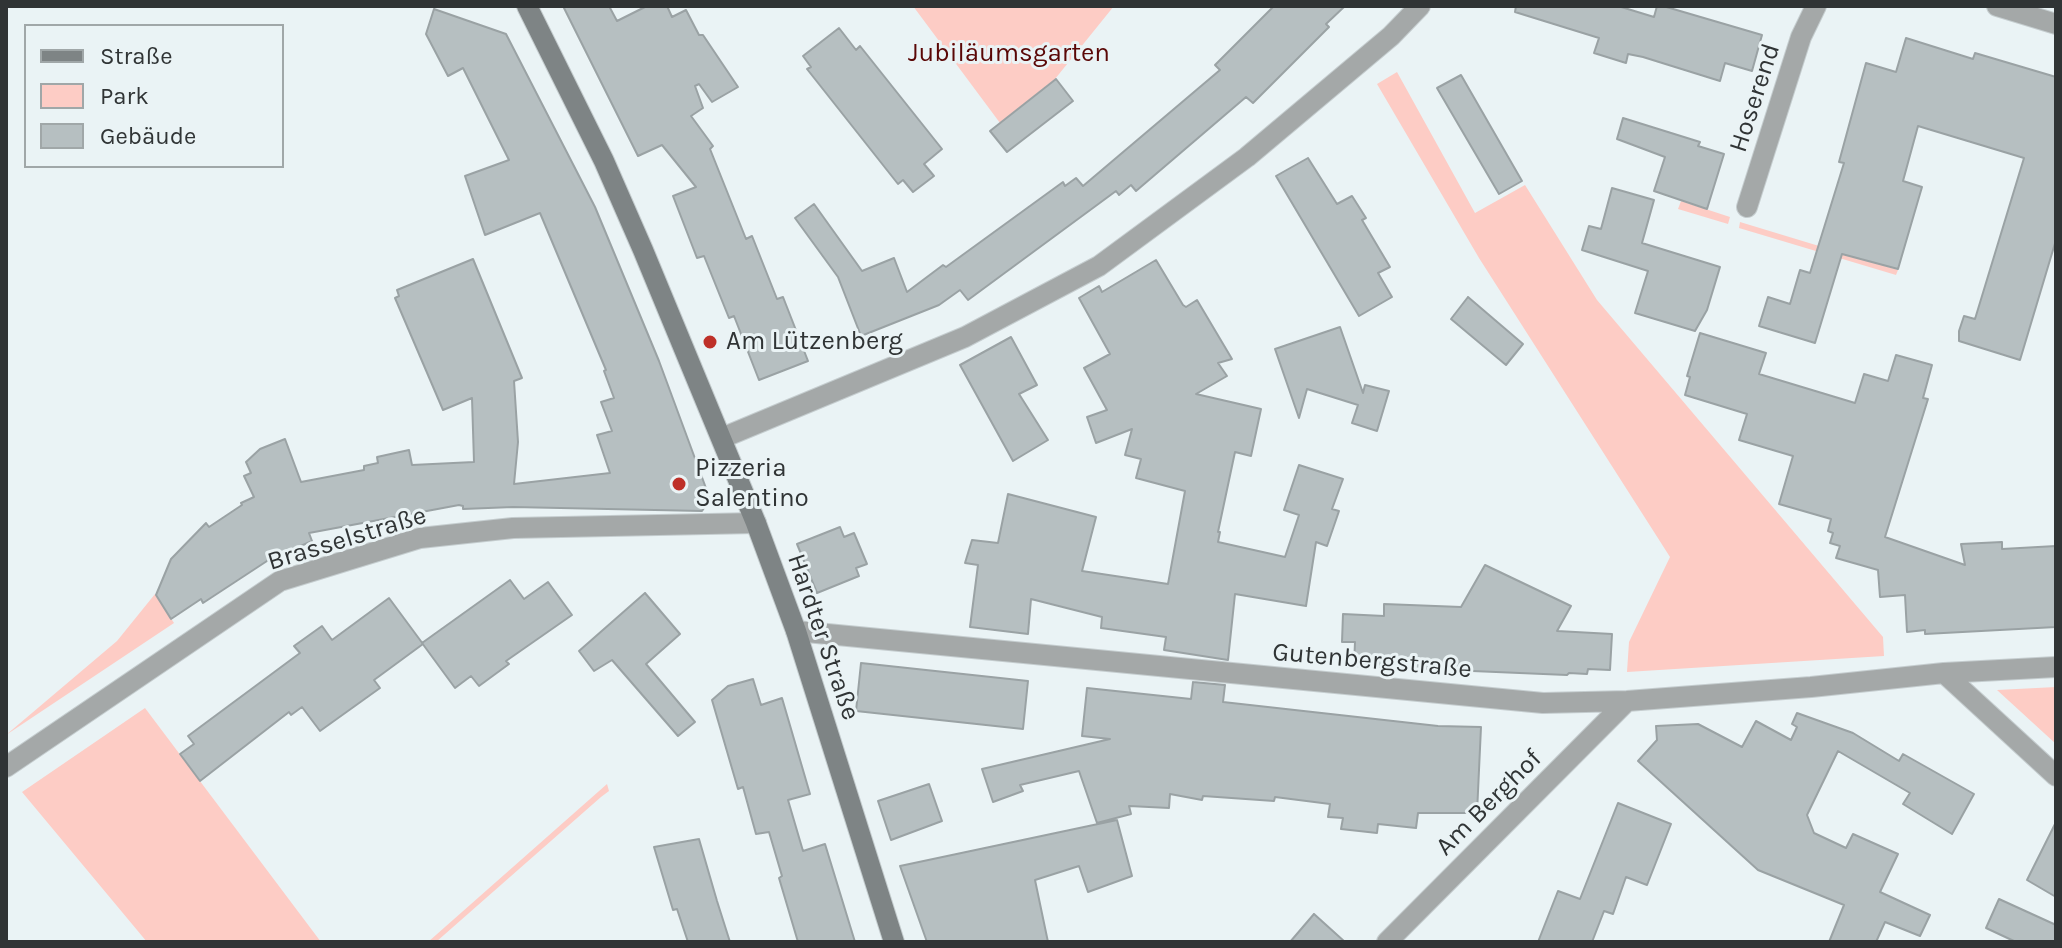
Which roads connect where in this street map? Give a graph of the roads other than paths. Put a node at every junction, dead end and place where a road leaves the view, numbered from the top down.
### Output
1 (527, 6) edge
2 (1420, 6) edge
3 (1816, 6) edge
4 (1997, 6) edge
5 (2056, 24) edge
6 (1747, 207) dead end
7 (722, 438) junction
8 (756, 523) junction
9 (796, 631) junction
10 (2056, 667) edge
11 (1944, 673) junction
12 (1627, 701) junction
13 (6, 767) edge
14 (2056, 776) edge
15 (894, 942) edge
16 (1387, 942) edge

1 - 7 main road, Hardter Straße
2 - 7 street
3 - 6 street, Hoserend
4 - 5 street
7 - 8 main road, Hardter Straße
8 - 9 main road, Hardter Straße
8 - 13 street, Brasselstraße
9 - 12 street, Gutenbergstraße
9 - 15 main road, Hardter Straße
10 - 11 street, Gutenbergstraße
11 - 12 street, Gutenbergstraße
11 - 14 street
12 - 16 street, Am Berghof

